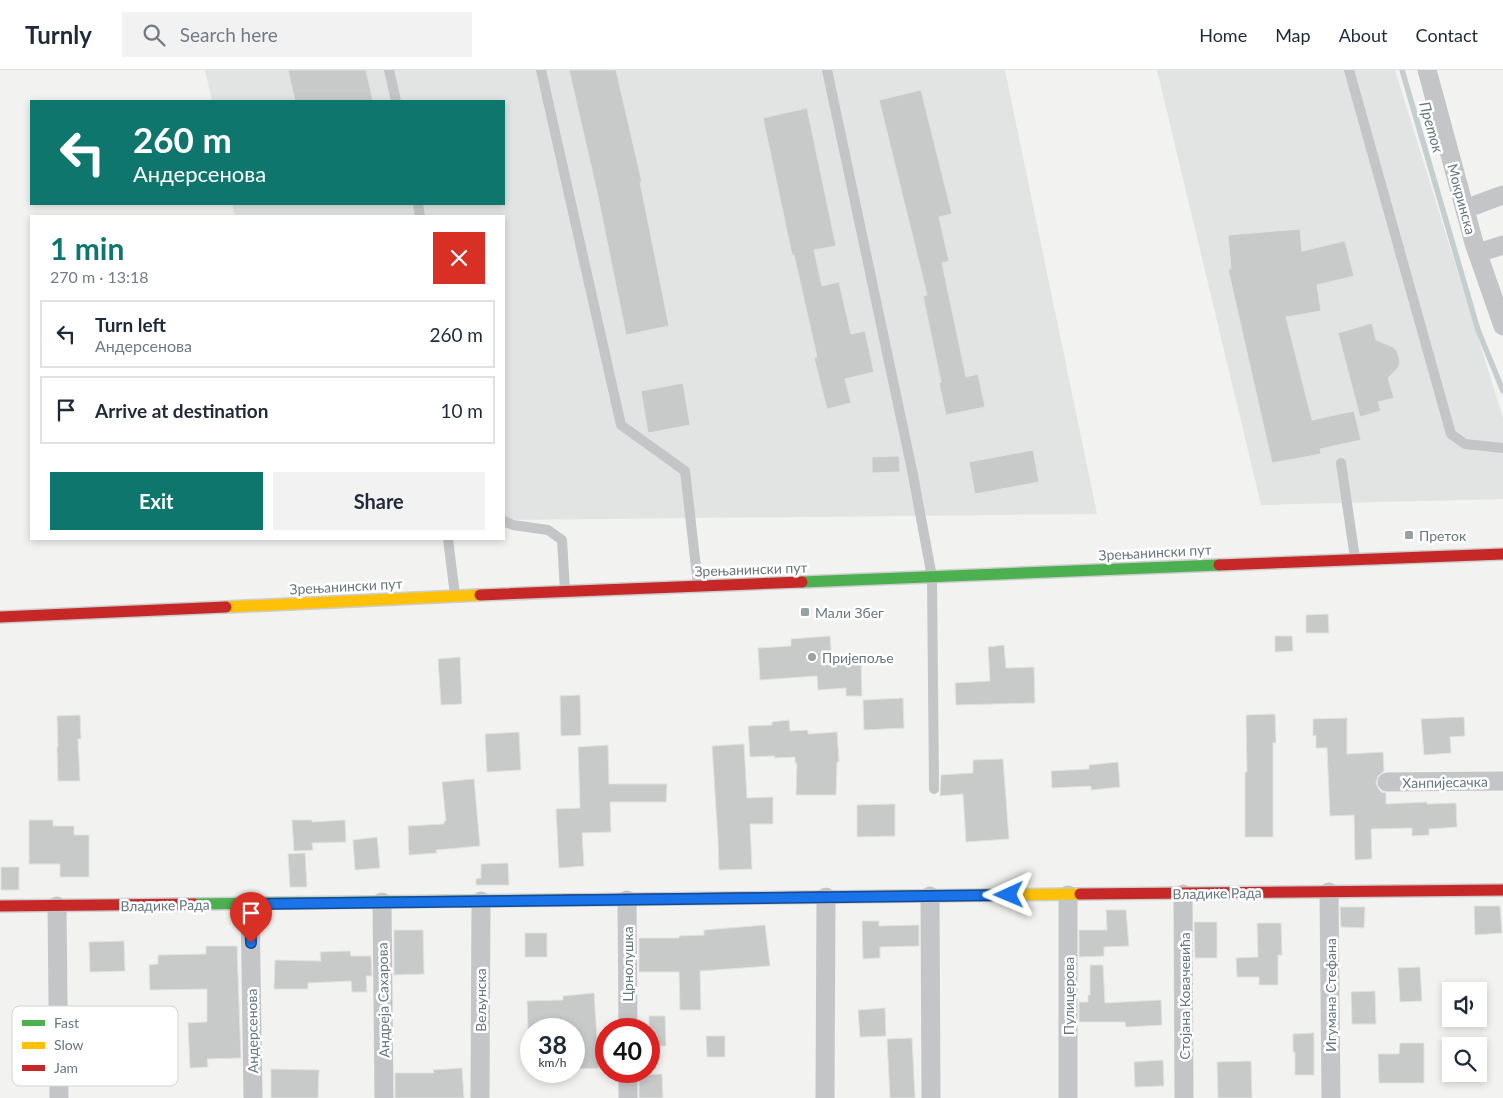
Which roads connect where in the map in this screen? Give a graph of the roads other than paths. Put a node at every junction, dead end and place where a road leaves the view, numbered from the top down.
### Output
1 (389, 70) edge
2 (540, 70) edge
3 (827, 70) edge
4 (1349, 70) edge
5 (1427, 70) edge
6 (396, 100) edge
7 (1503, 195) edge
8 (1465, 210) junction
9 (1503, 245) edge
10 (1478, 253) junction
11 (1503, 326) edge
12 (1503, 448) edge
13 (1341, 463) dead end
14 (505, 521) edge
15 (448, 540) edge
16 (1503, 554) edge
17 (1355, 559) junction
18 (932, 577) junction
19 (698, 586) junction
20 (566, 592) junction
21 (455, 596) junction
22 (0, 617) edge
23 (1503, 781) edge
24 (1387, 782) dead end
25 (934, 789) dead end
26 (1503, 890) edge
27 (1329, 892) junction
28 (1183, 894) junction
29 (1068, 895) junction
30 (930, 896) junction
31 (826, 897) junction
32 (627, 900) junction
33 (480, 901) junction
34 (382, 902) junction
35 (250, 904) junction
36 (0, 906) edge
37 (57, 906) junction
38 (58, 1006) edge
39 (628, 1018) edge
40 (628, 1083) edge
41 (253, 1098) edge
42 (384, 1098) edge
43 (480, 1098) edge
44 (628, 1098) edge
45 (825, 1098) edge
46 (931, 1098) edge
47 (1068, 1098) edge
48 (1184, 1098) edge
49 (1331, 1098) edge

1 - 6 lane
2 - 19 lane
3 - 18 lane
4 - 12 lane
5 - 8 street, Мокринска
7 - 8 street
8 - 10 street, Мокринска
9 - 10 street
10 - 11 street, Мокринска
13 - 17 lane
14 - 20 lane
15 - 21 lane
16 - 17 street, Зрењанински пут
17 - 18 street, Зрењанински пут
18 - 19 street, Зрењанински пут
18 - 25 lane
19 - 20 street, Зрењанински пут
20 - 21 street, Зрењанински пут
21 - 22 street, Зрењанински пут
23 - 24 street, Ханпијесачка
26 - 27 street, Владике Рада
27 - 28 street, Владике Рада
27 - 49 street, Игумана Стефана
28 - 29 street, Владике Рада
28 - 48 street, Стојана Ковачевића
29 - 30 street, Владике Рада
29 - 47 street, Пулицерова
30 - 31 street, Владике Рада
30 - 46 street
31 - 32 street, Владике Рада
31 - 45 street
32 - 33 street, Владике Рада
32 - 39 street, Црнолушка
33 - 34 street, Владике Рада
33 - 43 street, Вељунска
34 - 35 street, Владике Рада
34 - 42 street, Андреја Сахарова
35 - 37 street, Владике Рада
35 - 41 street, Андерсенова
36 - 37 street, Владике Рада
37 - 38 street
40 - 44 street

